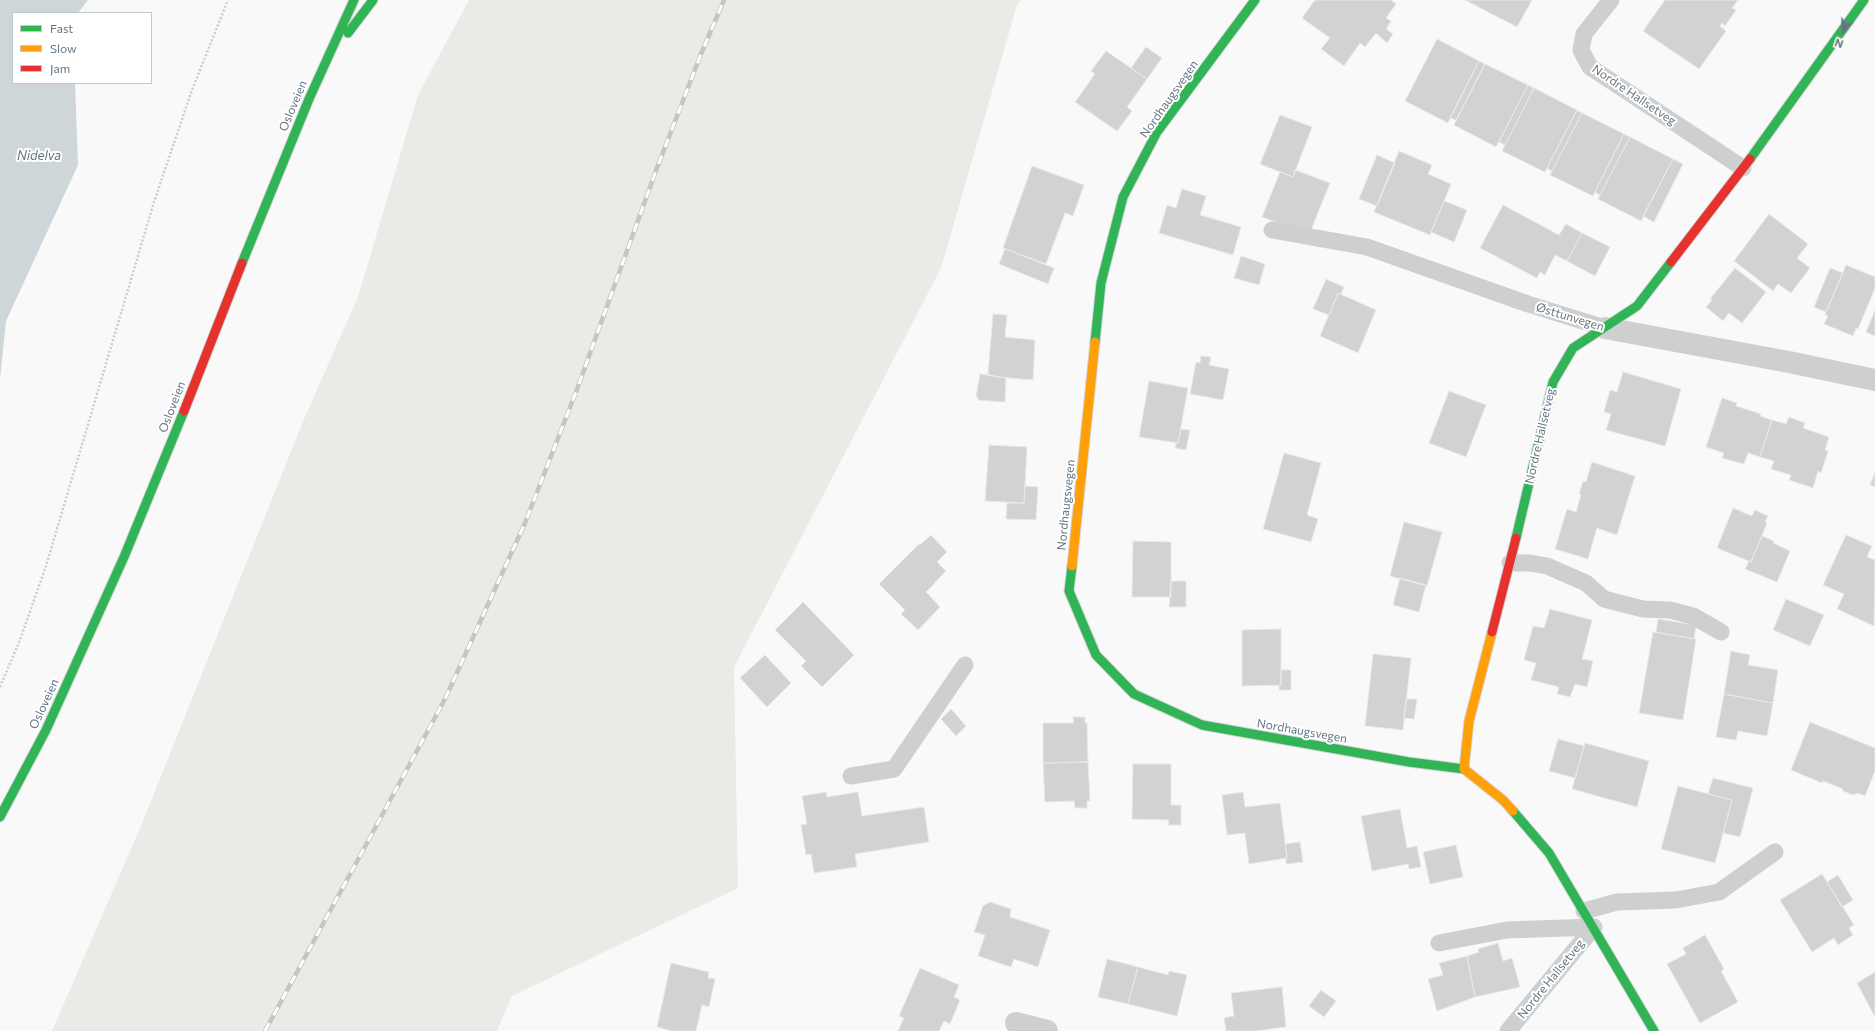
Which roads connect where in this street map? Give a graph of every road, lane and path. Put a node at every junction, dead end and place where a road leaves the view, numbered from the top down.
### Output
1 (228, 0) edge
2 (354, 0) edge
3 (373, 0) edge
4 (1255, 0) edge
5 (1611, 0) edge
6 (1864, 0) edge
7 (327, 59) junction
8 (1743, 168) junction
9 (1272, 230) dead end
10 (1605, 328) junction
11 (1875, 380) edge
12 (1510, 563) junction
13 (1721, 632) dead end
14 (965, 665) dead end
15 (0, 687) edge
16 (1464, 769) junction
17 (851, 776) dead end
18 (0, 817) edge
19 (1775, 852) dead end
20 (1584, 911) junction
21 (1594, 927) junction
22 (1439, 943) dead end
23 (1016, 1023) dead end
24 (1047, 1031) edge
25 (1508, 1031) edge
26 (1654, 1031) edge

1 - 15 path
2 - 7 main road, Osloveien
3 - 7 main road
4 - 16 main road, Nordhaugsvegen
5 - 8 lane, Nordre Hallsetveg
6 - 8 main road, Nordre Hallsetveg
7 - 18 main road, Osloveien
8 - 10 main road, Nordre Hallsetveg
9 - 10 lane, Østtunvegen
10 - 11 street, Østtunvegen
10 - 12 main road, Nordre Hallsetveg
12 - 13 lane
12 - 16 main road, Nordre Hallsetveg
14 - 17 lane
16 - 20 main road, Nordre Hallsetveg
19 - 20 lane
20 - 21 main road, Nordre Hallsetveg
21 - 22 lane
21 - 25 lane, Nordre Hallsetveg
21 - 26 main road, Nordre Hallsetveg
23 - 24 street

